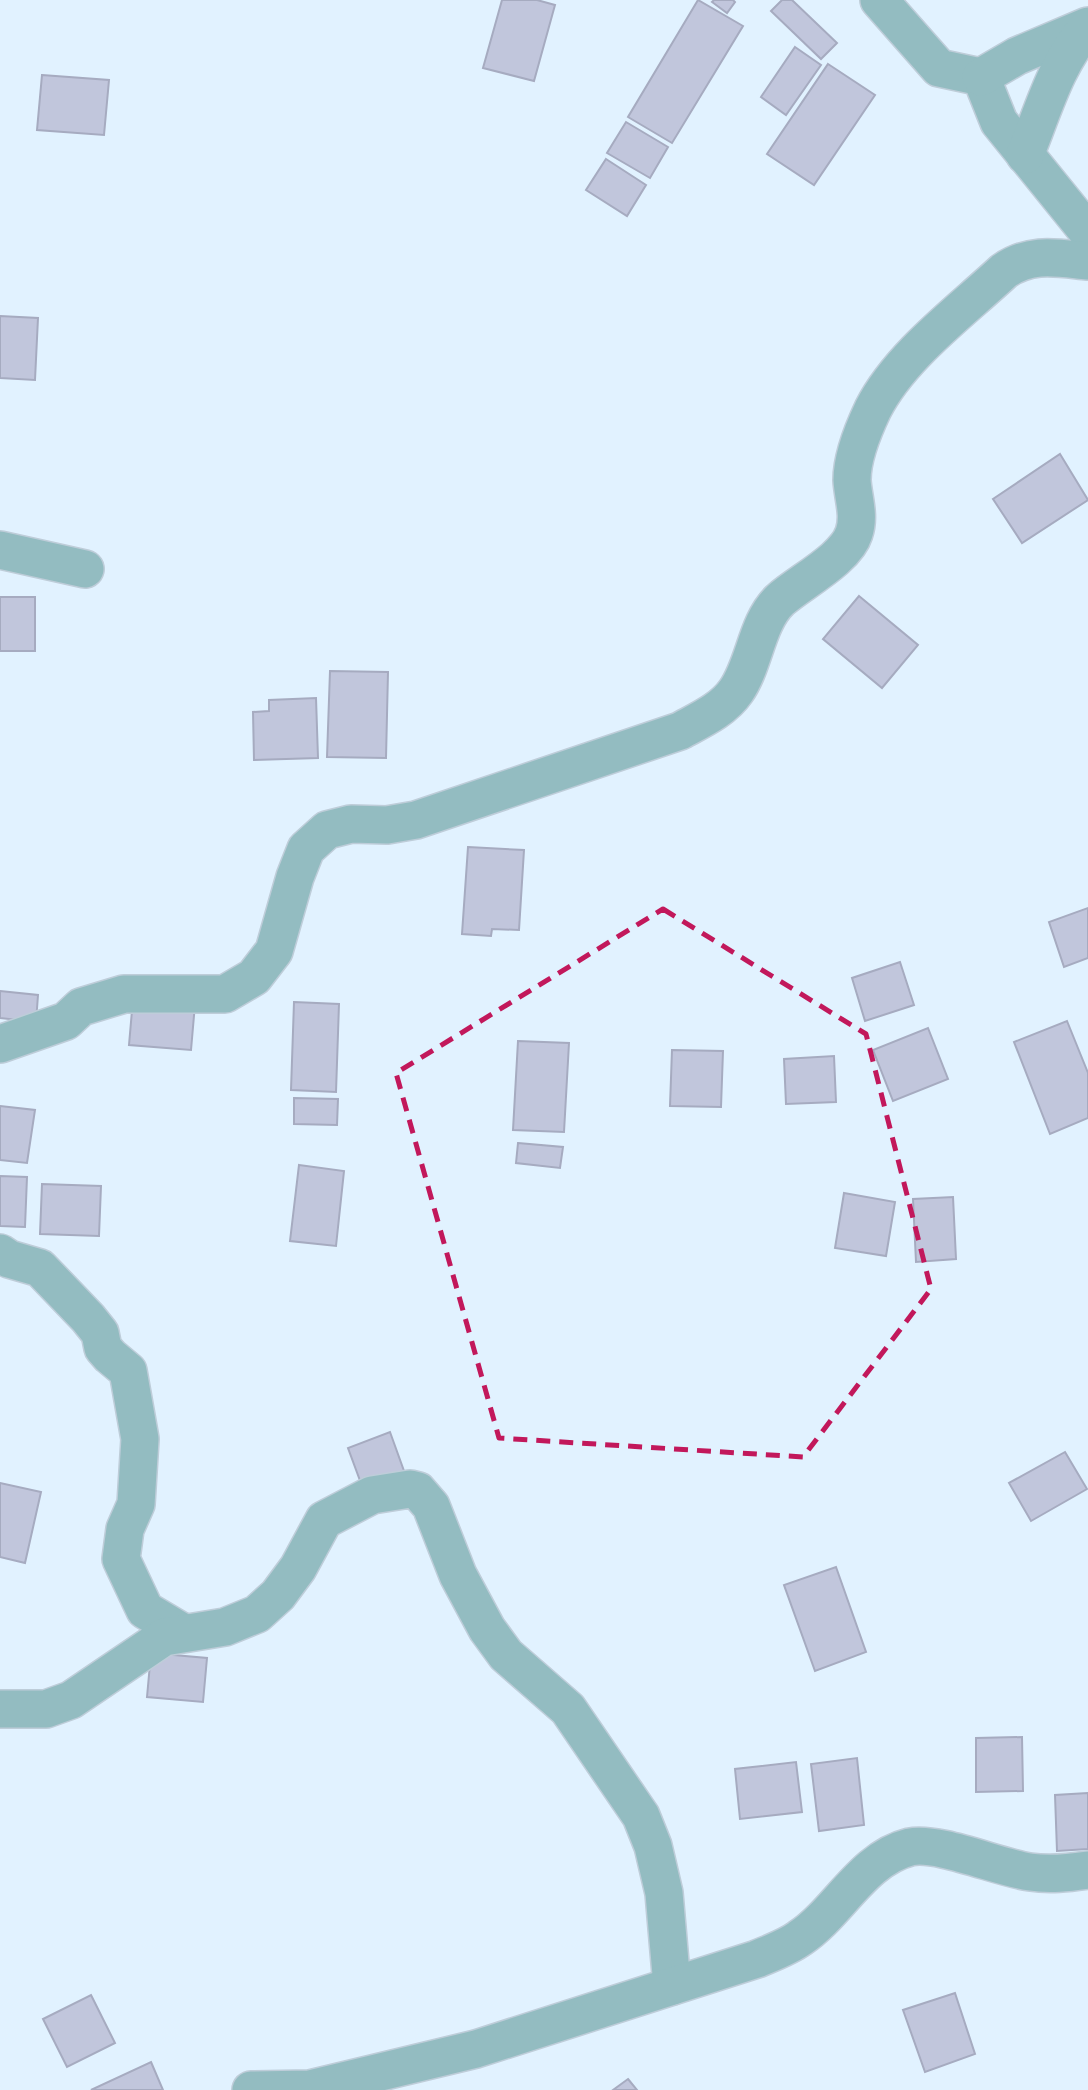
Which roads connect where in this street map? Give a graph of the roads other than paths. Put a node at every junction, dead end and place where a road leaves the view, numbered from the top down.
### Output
1 (879, 0) edge
2 (1088, 27) edge
3 (981, 77) junction
4 (1025, 155) junction
5 (1088, 232) edge
6 (1088, 261) edge
7 (0, 550) edge
8 (85, 569) dead end
9 (0, 1044) edge
10 (0, 1253) edge
11 (182, 1632) junction
12 (0, 1709) edge
13 (1088, 1870) edge
14 (672, 1986) junction
15 (251, 2090) edge

1 - 3 street
2 - 3 street
2 - 4 street
3 - 4 street
4 - 5 street
6 - 9 street
7 - 8 street
10 - 11 street
11 - 12 street
11 - 14 street
13 - 14 street
14 - 15 street

